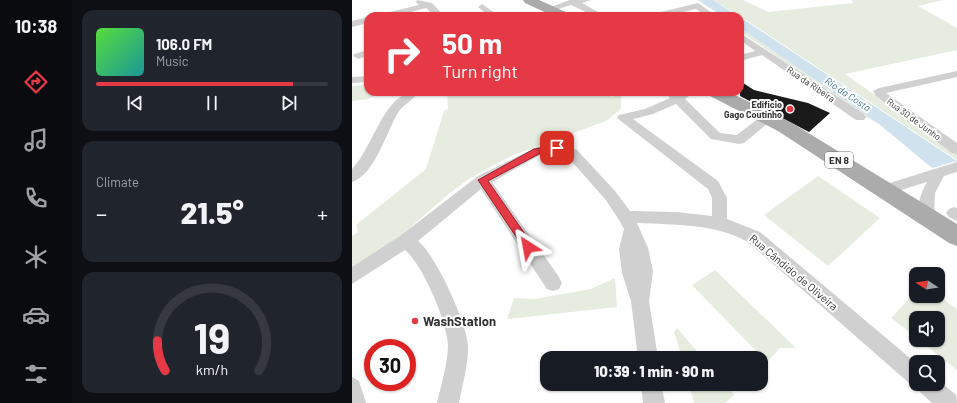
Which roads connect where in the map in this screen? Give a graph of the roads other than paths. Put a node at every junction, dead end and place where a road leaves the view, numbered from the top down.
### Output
1 (416, 0) edge
2 (529, 0) edge
3 (587, 0) edge
4 (572, 2) junction
5 (429, 5) junction
6 (482, 7) dead end
7 (550, 9) junction
8 (402, 12) edge
9 (436, 12) edge
10 (489, 12) edge
11 (556, 12) edge
12 (593, 12) edge
13 (673, 12) edge
14 (706, 12) edge
15 (364, 21) edge
16 (352, 24) edge
17 (744, 39) edge
18 (762, 52) junction
19 (744, 57) edge
20 (957, 74) edge
21 (364, 79) edge
22 (352, 80) edge
23 (407, 96) edge
24 (676, 96) edge
25 (681, 96) edge
26 (724, 96) edge
27 (768, 117) junction
28 (860, 117) dead end
29 (957, 150) edge
30 (957, 167) edge
31 (940, 173) junction
32 (352, 178) edge
33 (483, 180) junction
34 (885, 190) junction
35 (926, 216) junction
36 (718, 222) junction
37 (629, 223) junction
38 (957, 236) edge
39 (406, 241) junction
40 (352, 276) edge
41 (553, 283) dead end
42 (647, 351) edge
43 (909, 370) edge
44 (352, 388) edge
45 (653, 391) edge
46 (934, 391) edge
47 (355, 403) edge
48 (448, 403) edge
49 (654, 403) edge
50 (948, 403) edge

1 - 5 street
2 - 7 main road
3 - 4 street
4 - 7 street
4 - 12 street
5 - 8 street
5 - 9 street
6 - 10 street
7 - 11 main road
13 - 14 street
15 - 16 street
17 - 18 street, Rua da Ribeira
18 - 19 street
18 - 28 street, Rua da Ribeira
20 - 29 street, Rua 30 de Junho
21 - 22 street
23 - 32 street
24 - 36 street
25 - 27 street
26 - 27 main road, EN 8
27 - 34 main road, EN 8
30 - 31 street
31 - 34 street
31 - 35 street
33 - 37 street
33 - 39 street
33 - 41 street
34 - 35 main road, EN 8
35 - 38 main road, EN 8
36 - 37 street, Rua Cândido de Oliveira
36 - 43 street, Rua Cândido de Oliveira
37 - 42 street
39 - 40 street
39 - 48 street
44 - 47 street
45 - 49 street
46 - 50 street

